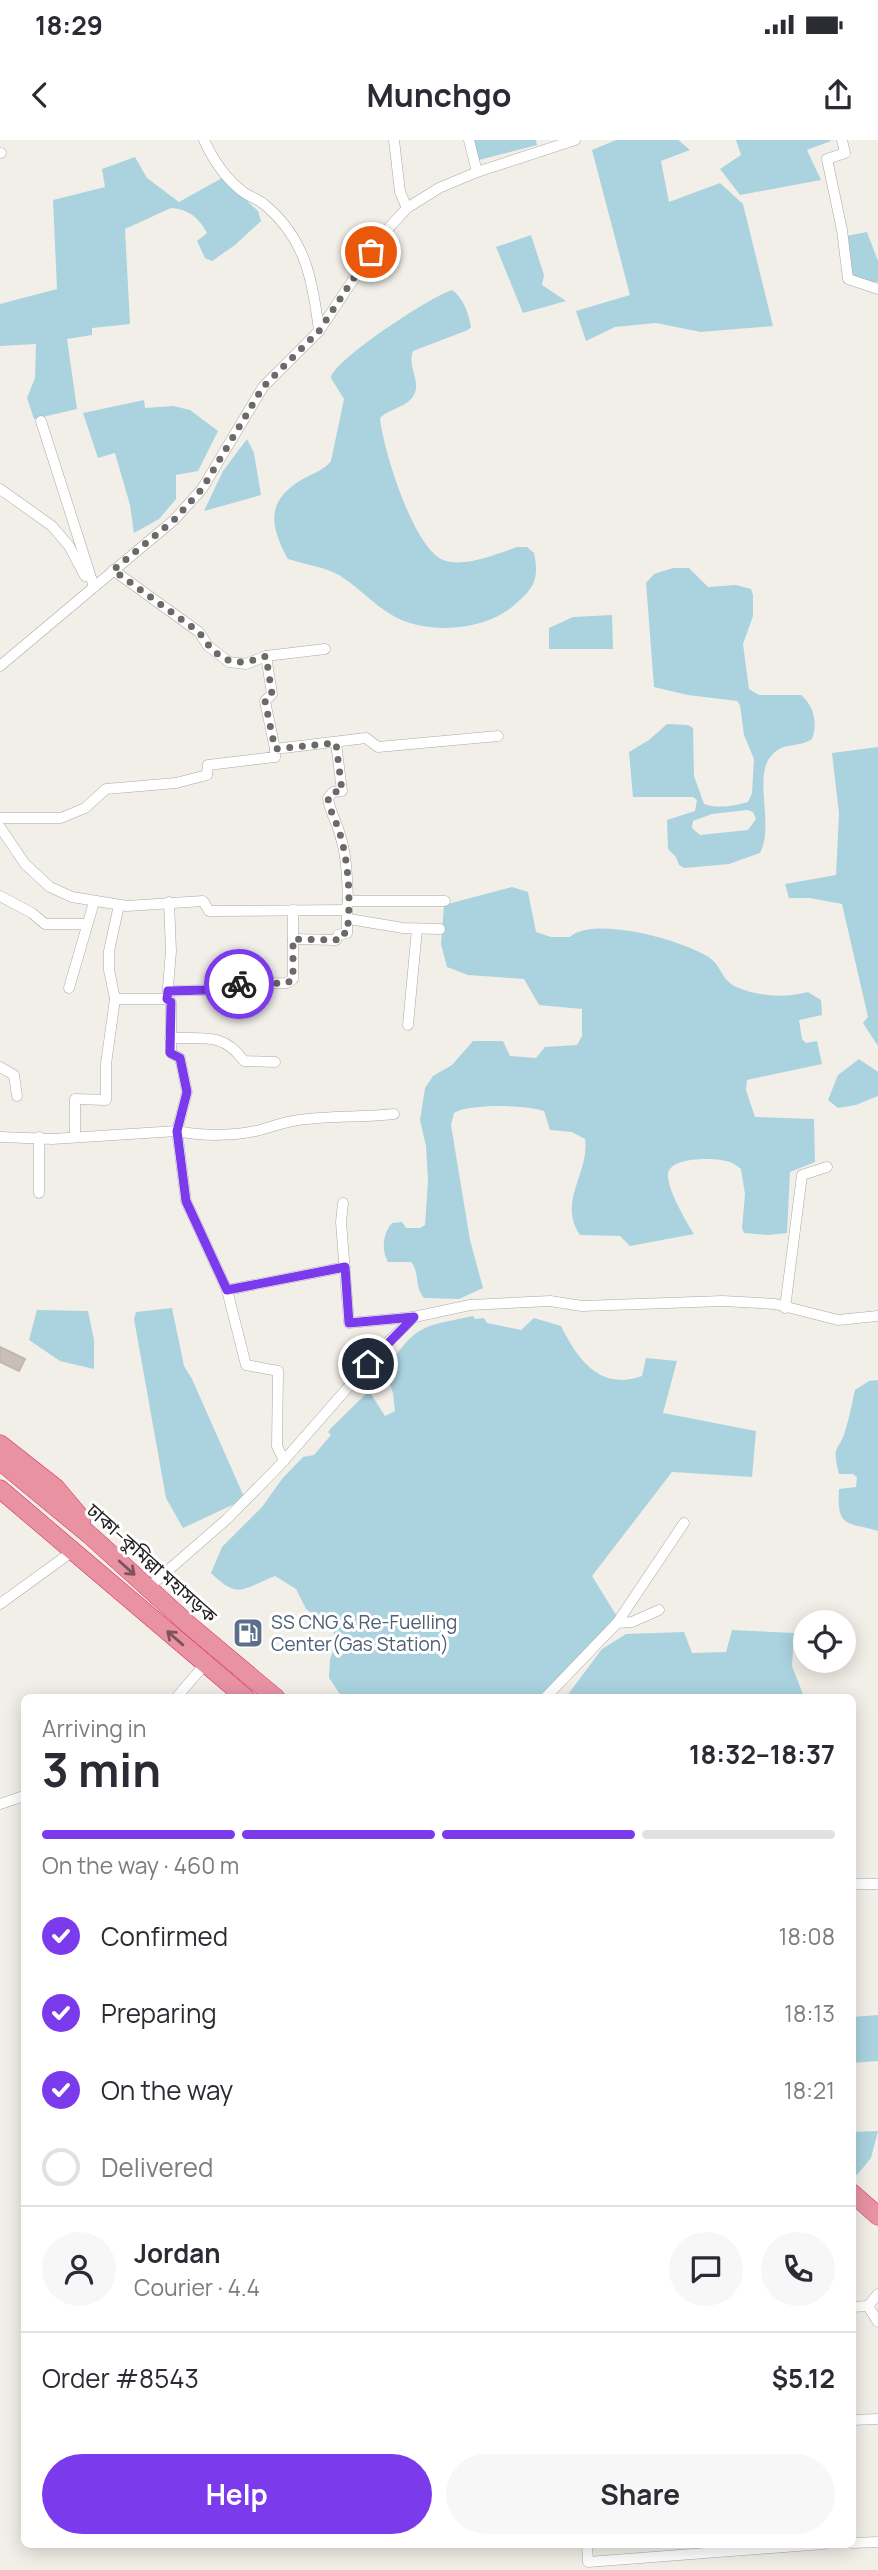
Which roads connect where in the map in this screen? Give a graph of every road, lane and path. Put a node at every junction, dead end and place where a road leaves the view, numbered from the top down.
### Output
1 (204, 140) edge
2 (394, 140) edge
3 (469, 140) edge
4 (575, 140) edge
5 (842, 140) edge
6 (477, 172) junction
7 (407, 208) junction
8 (878, 289) edge
9 (319, 331) junction
10 (41, 421) dead end
11 (0, 489) edge
12 (113, 570) junction
13 (93, 588) junction
14 (325, 649) dead end
15 (266, 656) junction
16 (0, 666) edge
17 (498, 736) dead end
18 (336, 743) junction
19 (275, 749) junction
20 (0, 818) edge
21 (0, 827) edge
22 (0, 896) edge
23 (445, 901) dead end
24 (94, 902) junction
25 (169, 902) junction
26 (118, 905) junction
27 (293, 910) junction
28 (348, 910) junction
29 (86, 924) junction
30 (417, 929) junction
31 (440, 929) dead end
32 (293, 939) junction
33 (69, 988) dead end
34 (168, 995) junction
35 (115, 999) junction
36 (408, 1025) dead end
37 (170, 1038) junction
38 (275, 1062) dead end
39 (0, 1067) edge
40 (17, 1096) dead end
41 (394, 1114) dead end
42 (177, 1131) junction
43 (0, 1137) edge
44 (75, 1137) junction
45 (39, 1138) junction
46 (827, 1167) dead end
47 (39, 1193) dead end
48 (342, 1203) dead end
49 (345, 1267) junction
50 (227, 1290) junction
51 (785, 1308) junction
52 (878, 1316) edge
53 (414, 1317) junction
54 (0, 1444) edge
55 (0, 1461) edge
56 (284, 1461) junction
57 (0, 1489) edge
58 (684, 1523) dead end
59 (92, 1537) junction
60 (73, 1551) junction
61 (149, 1587) junction
62 (0, 1604) edge
63 (659, 1611) dead end
64 (617, 1623) junction
65 (205, 1664) junction
66 (179, 1694) edge
67 (241, 1694) edge
68 (270, 1694) edge
69 (549, 1694) edge
70 (21, 1797) edge
71 (0, 1804) edge
72 (856, 1884) edge
73 (878, 1884) edge
74 (866, 2212) edge
75 (878, 2231) edge
76 (878, 2294) edge
77 (868, 2306) junction
78 (856, 2307) edge
79 (878, 2322) edge
80 (878, 2418) edge
81 (856, 2420) edge
82 (878, 2542) edge
83 (856, 2543) edge
84 (587, 2548) edge
85 (781, 2548) edge
86 (588, 2566) edge

1 - 9 street
2 - 7 street
3 - 6 street
4 - 6 street
5 - 8 street
6 - 7 street
7 - 9 street
9 - 12 street
10 - 13 street
11 - 13 street
12 - 13 street
12 - 15 street
13 - 16 street
14 - 15 street
15 - 19 street
17 - 18 street
18 - 19 street
18 - 28 street
19 - 20 street
21 - 24 street
22 - 29 street
23 - 28 street
24 - 26 street
24 - 29 street
25 - 26 street
25 - 27 street
25 - 34 street
26 - 35 street
27 - 28 street
27 - 32 street
28 - 30 street
28 - 32 street
29 - 33 street
30 - 31 street
30 - 36 street
32 - 34 street
34 - 35 street
34 - 37 street
35 - 44 street
37 - 38 street
37 - 42 street
39 - 40 street
41 - 42 street
42 - 44 street
42 - 50 street
43 - 45 street
44 - 45 street
45 - 47 street
46 - 51 street
48 - 49 street
49 - 50 street
49 - 53 street
50 - 56 street
51 - 52 street
51 - 53 street
53 - 56 street
54 - 59 highway
55 - 59 highway, ঢাকা–কুমিল্লা মহাসড়ক
56 - 61 street
57 - 60 highway, ঢাকা–কুমিল্লা মহাসড়ক
58 - 64 street
59 -> 61 highway, ঢাকা–কুমিল্লা মহাসড়ক
60 - 62 street
65 -> 60 highway, ঢাকা–কুমিল্লা মহাসড়ক
61 - 68 highway, ঢাকা–কুমিল্লা মহাসড়ক
63 - 64 street
64 - 69 street
65 - 66 street
65 - 67 highway, ঢাকা–কুমিল্লা মহাসড়ক
70 - 71 street
72 - 73 street
74 - 75 highway
76 - 77 street
77 - 78 street
77 - 79 street
80 - 81 street
82 - 83 street
84 - 86 street
85 - 86 street

